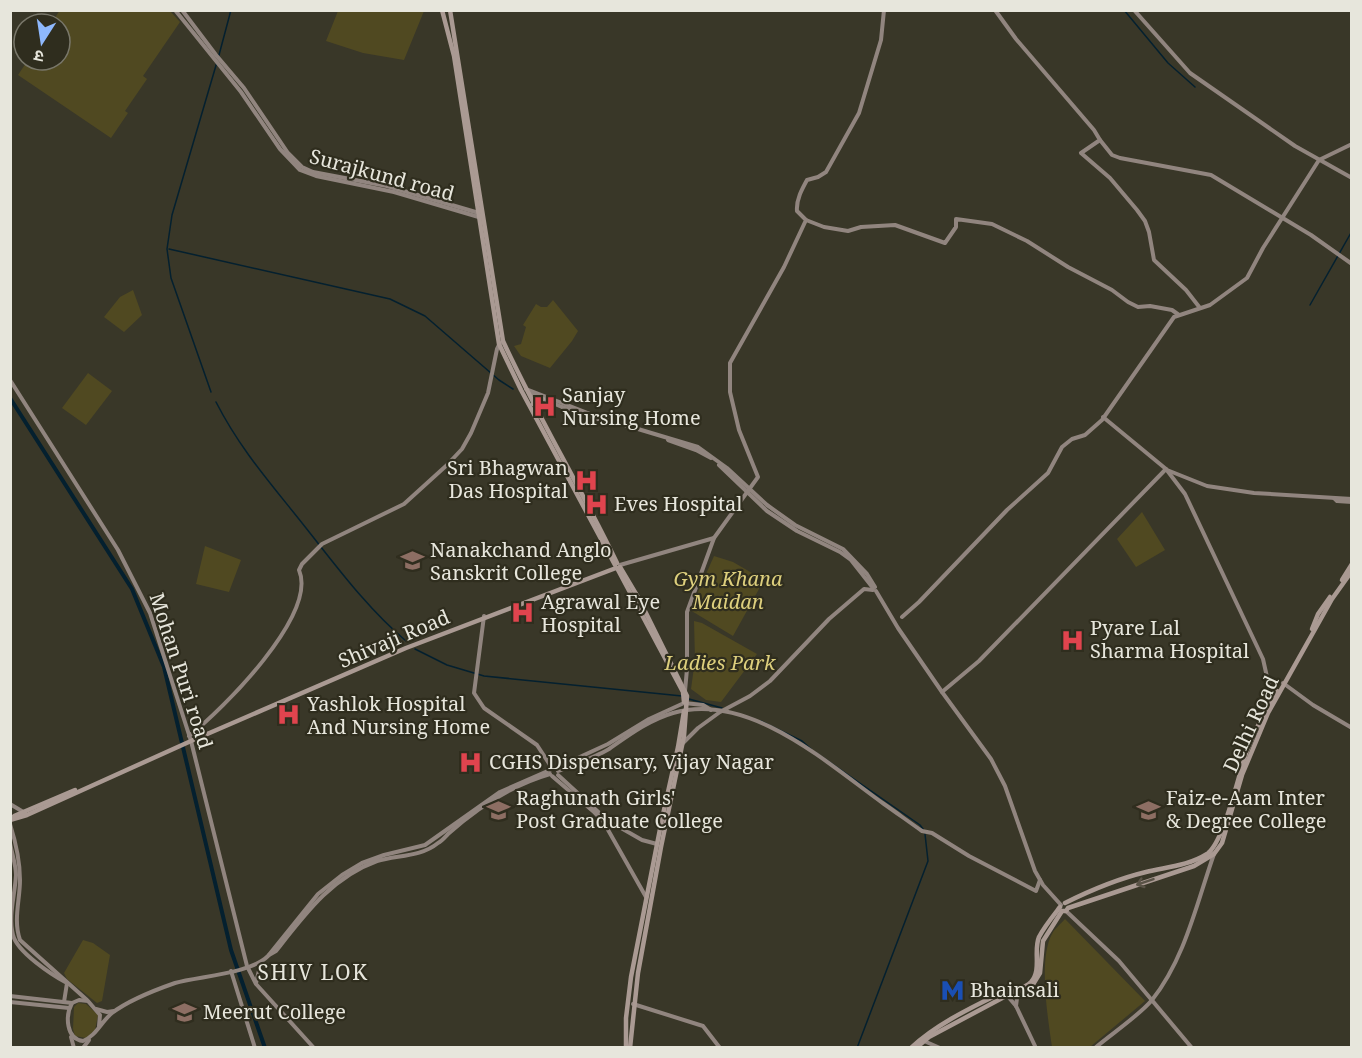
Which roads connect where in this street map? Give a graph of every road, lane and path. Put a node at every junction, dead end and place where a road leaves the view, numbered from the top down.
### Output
1 (175, 10) edge
2 (182, 10) edge
3 (442, 10) edge
4 (452, 10) edge
5 (884, 10) edge
6 (995, 10) edge
7 (1134, 10) edge
8 (215, 57) junction
9 (466, 122) junction
10 (1100, 140) junction
11 (1352, 144) edge
12 (1319, 160) junction
13 (1352, 178) edge
14 (480, 215) junction
15 (1283, 219) junction
16 (806, 220) junction
17 (1352, 264) edge
18 (1200, 308) junction
19 (1179, 315) junction
20 (501, 343) junction
21 (10, 380) edge
22 (523, 389) junction
23 (543, 399) junction
24 (533, 404) junction
25 (1103, 417) junction
26 (1166, 470) junction
27 (749, 490) junction
28 (1352, 500) edge
29 (714, 538) junction
30 (1352, 564) edge
31 (617, 566) junction
32 (1349, 571) edge
33 (874, 589) junction
34 (485, 617) junction
35 (902, 618) dead end
36 (1284, 683) junction
37 (942, 692) junction
38 (685, 697) junction
39 (1276, 697) junction
40 (685, 710) junction
41 (711, 711) junction
42 (720, 712) junction
43 (1259, 728) junction
44 (1352, 728) edge
45 (188, 740) junction
46 (682, 744) junction
47 (554, 772) junction
48 (10, 804) edge
49 (26, 814) junction
50 (10, 821) edge
51 (10, 843) edge
52 (657, 844) junction
53 (1212, 853) junction
54 (1040, 880) junction
55 (649, 898) junction
56 (1064, 908) junction
57 (261, 961) junction
58 (247, 966) junction
59 (233, 971) junction
60 (67, 983) junction
61 (256, 984) junction
62 (1018, 991) junction
63 (1006, 994) junction
64 (10, 996) edge
65 (88, 1001) junction
66 (1152, 1001) junction
67 (10, 1002) edge
68 (64, 1002) junction
69 (72, 1003) junction
70 (633, 1004) junction
71 (1016, 1006) junction
72 (69, 1008) junction
73 (95, 1008) junction
74 (114, 1011) junction
75 (99, 1026) junction
76 (71, 1035) junction
77 (91, 1037) junction
78 (923, 1040) junction
79 (74, 1047) edge
80 (83, 1047) edge
81 (255, 1047) edge
82 (314, 1047) edge
83 (628, 1047) edge
84 (720, 1047) edge
85 (911, 1047) edge
86 (916, 1047) edge
87 (940, 1047) edge
88 (1036, 1047) edge
89 (1095, 1047) edge
90 (1192, 1047) edge

1 - 8 street
2 - 8 street
3 - 9 main road
4 - 9 main road
5 - 16 street
6 - 10 street
7 - 12 street
8 - 14 street, Surajkund road
9 - 14 main road
10 - 15 street
10 - 18 street
11 - 12 street
12 - 13 street
12 - 15 street
14 - 20 main road
15 - 17 street
15 - 18 street
16 - 19 street
16 - 27 street
18 - 19 street
19 - 25 street
20 - 22 main road
20 - 45 street
21 - 45 street, Mohan Puri road
22 - 23 street
22 - 24 main road
22 - 27 street
22 - 31 main road
23 - 24 main road
23 - 27 street
24 - 31 main road
25 - 26 street
25 - 35 street
26 - 28 street
26 - 37 street
26 - 39 street
27 - 29 street
27 - 33 street
29 - 31 street
29 - 38 street
30 - 32 main road, Delhi Road
31 - 34 main road, Shivaji Road
31 - 38 main road
32 - 36 main road, Delhi Road
33 - 37 street
33 - 42 street
34 - 45 main road, Shivaji Road
34 - 47 street
36 - 39 main road, Delhi Road
36 - 44 street
37 - 54 street
38 - 40 main road
38 - 41 street
38 - 47 street
39 - 43 main road, Delhi Road
40 - 41 street
40 - 46 main road
40 - 47 street
40 - 52 main road
41 - 42 street
42 - 46 street
42 - 54 street
43 - 53 main road, Delhi Road
43 - 53 main road, Delhi Road
45 - 49 main road, Shivaji Road
45 - 58 street, Mohan Puri road
46 - 55 main road
47 - 52 street
47 - 55 street
47 - 57 street
48 - 49 street
49 - 50 main road, Shivaji Road
50 - 60 street
51 - 60 street
52 - 55 main road
53 -> 56 main road
53 - 56 main road
53 - 66 street
54 - 56 street
55 - 70 main road
55 - 83 main road
56 - 62 main road
56 - 66 street
57 - 58 street
57 - 61 street
58 - 59 street
58 - 61 street, Mohan Puri road
59 - 74 street
59 - 81 street
60 - 65 street
60 - 68 street
61 - 82 street, Mohan Puri road
62 - 63 main road
62 - 71 street
63 - 71 street
63 - 78 main road
63 - 85 main road
64 - 68 street
65 - 69 street
65 - 73 street
66 - 89 street
66 - 90 street
67 - 72 street
68 - 69 street
69 - 72 street
70 - 83 main road
70 - 84 street
71 - 88 street
72 - 76 street
73 - 74 street
73 - 75 street
74 - 75 street
75 - 77 street
76 - 77 street
76 - 79 street
77 - 80 street
78 - 86 main road
78 - 87 street

